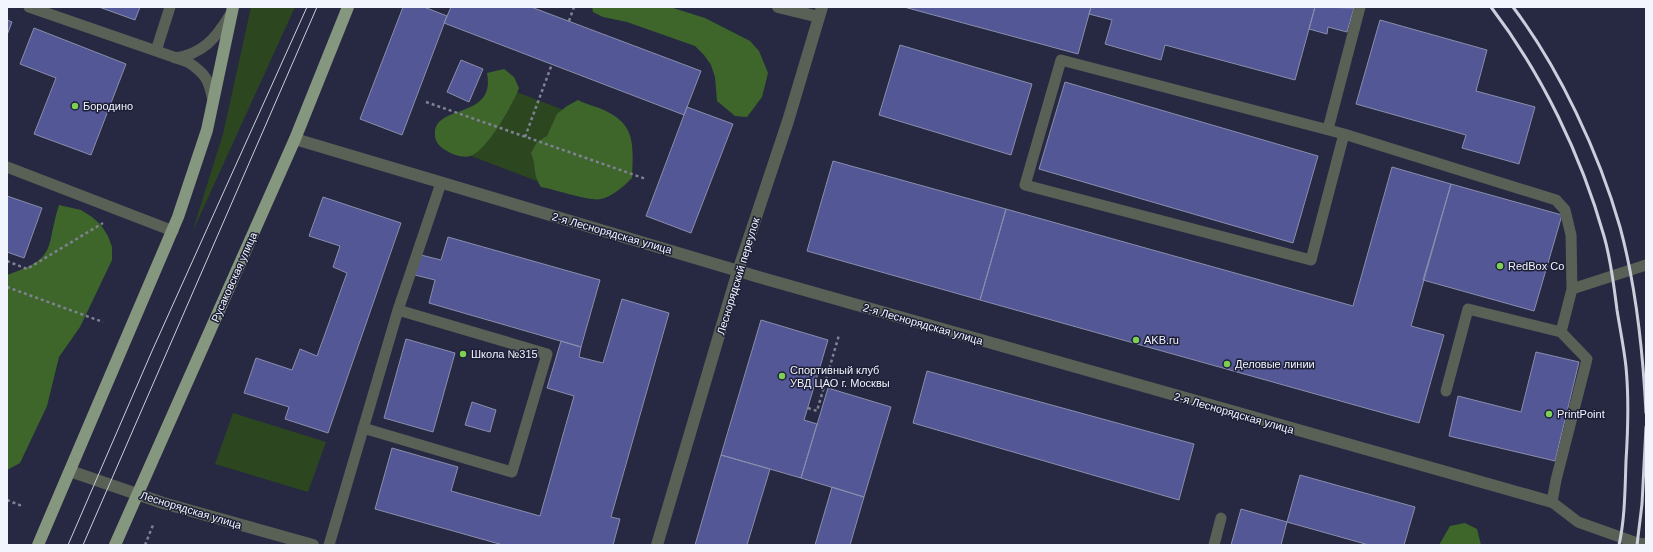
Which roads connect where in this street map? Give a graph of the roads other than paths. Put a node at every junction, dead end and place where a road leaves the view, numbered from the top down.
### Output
1 (29, 7) edge
2 (170, 7) edge
3 (348, 7) edge
4 (778, 7) edge
5 (1360, 7) edge
6 (233, 10) edge
7 (820, 12) edge
8 (156, 51) junction
9 (175, 58) junction
10 (213, 102) junction
11 (1328, 129) junction
12 (1344, 134) junction
13 (295, 139) junction
14 (7, 167) edge
15 (441, 182) junction
16 (173, 231) junction
17 (1646, 265) edge
18 (738, 271) junction
19 (1572, 289) junction
20 (398, 310) junction
21 (1561, 332) junction
22 (1446, 391) dead end
23 (364, 428) junction
24 (70, 471) junction
25 (137, 494) junction
26 (1552, 502) junction
27 (1222, 518) dead end
28 (1646, 544) edge
29 (38, 545) edge
30 (115, 545) edge
31 (313, 545) edge
32 (329, 545) edge
33 (657, 545) edge
34 (1214, 545) edge

1 - 8 lane
2 - 8 lane
3 - 13 main road, Русаковская улица
4 - 7 street
5 - 11 lane
6 - 9 lane
6 - 10 main road
7 - 18 street, Леснорядский переулок
8 - 9 lane
9 - 10 lane
10 - 16 main road
11 - 12 lane
11 - 12 lane
12 - 19 lane
13 - 15 street, 2-я Леснорядская улица
13 - 25 main road, Русаковская улица
14 - 16 lane
15 - 18 street, 2-я Леснорядская улица
15 - 20 lane
16 - 24 main road
17 - 19 lane
18 - 26 street, 2-я Леснорядская улица
18 - 33 street, Леснорядский переулок
19 - 21 lane
20 - 23 lane
20 - 23 lane
21 - 22 lane
21 - 26 lane
23 - 32 lane
24 - 25 street, Леснорядская улица
24 - 29 main road
25 - 30 main road, Русаковская улица
25 - 31 street, Леснорядская улица
26 - 28 lane
27 - 34 lane

